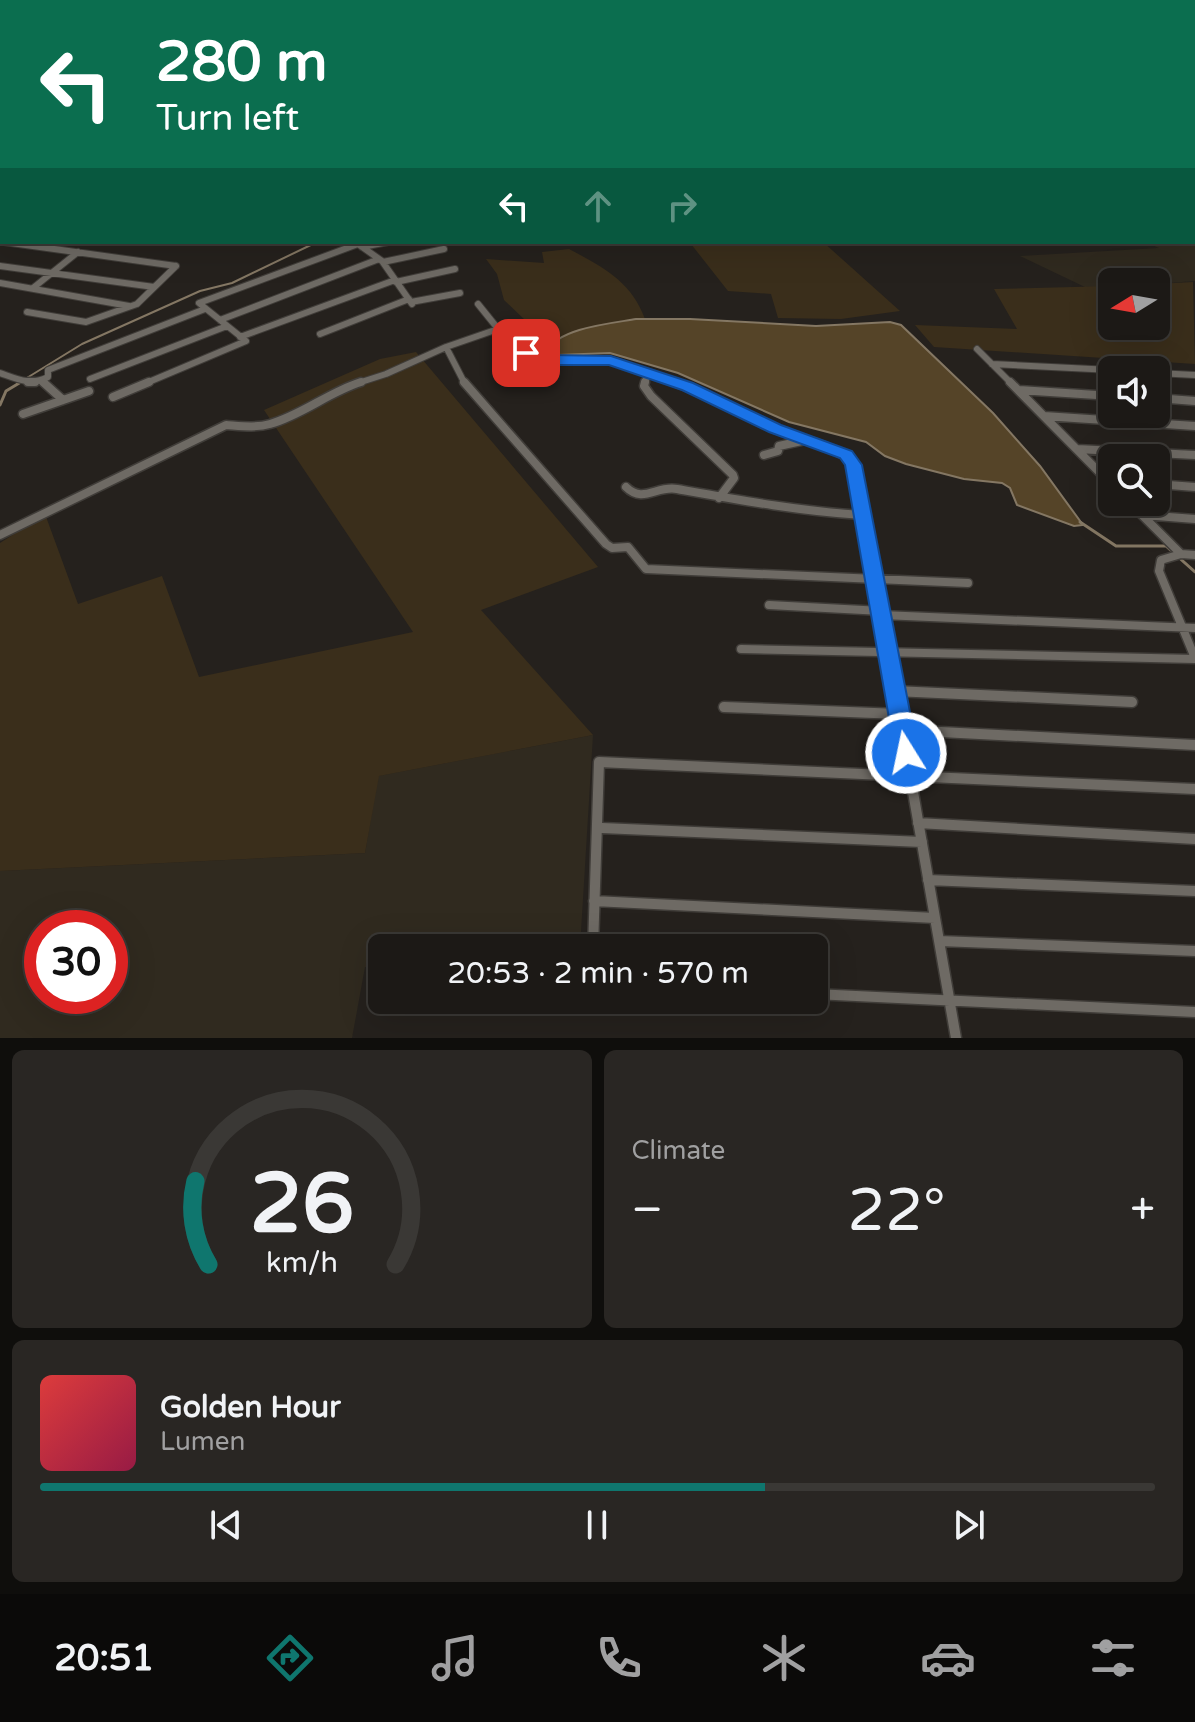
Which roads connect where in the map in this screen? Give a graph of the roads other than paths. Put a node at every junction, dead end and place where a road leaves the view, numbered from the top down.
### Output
1 (30, 244) edge
2 (360, 244) edge
3 (444, 249) dead end
4 (78, 252) junction
5 (381, 261) junction
6 (0, 266) edge
7 (455, 269) dead end
8 (52, 273) junction
9 (396, 281) junction
10 (0, 283) edge
11 (154, 287) junction
12 (33, 288) junction
13 (460, 293) dead end
14 (411, 302) junction
15 (478, 304) dead end
16 (131, 306) junction
17 (205, 309) junction
18 (27, 312) dead end
19 (220, 320) junction
20 (227, 326) junction
21 (498, 329) junction
22 (320, 334) dead end
23 (240, 337) junction
24 (446, 347) junction
25 (977, 349) dead end
26 (992, 364) junction
27 (1098, 369) edge
28 (0, 373) edge
29 (647, 374) junction
30 (1170, 374) edge
31 (1195, 375) edge
32 (90, 379) dead end
33 (42, 381) junction
34 (1018, 390) junction
35 (89, 391) dead end
36 (1098, 395) edge
37 (113, 397) dead end
38 (1170, 399) edge
39 (63, 400) junction
40 (1195, 401) edge
41 (23, 414) dead end
42 (1044, 416) junction
43 (1195, 426) edge
44 (808, 440) junction
45 (1076, 449) junction
46 (764, 455) dead end
47 (1195, 455) edge
48 (1098, 470) edge
49 (1170, 485) edge
50 (626, 487) dead end
51 (1195, 487) edge
52 (719, 498) junction
53 (862, 515) junction
54 (1144, 516) edge
55 (1156, 516) edge
56 (1195, 519) edge
57 (0, 535) edge
58 (1181, 554) junction
59 (1195, 555) edge
60 (874, 578) junction
61 (968, 583) dead end
62 (769, 605) dead end
63 (882, 613) junction
64 (1181, 627) junction
65 (1195, 628) edge
66 (741, 649) dead end
67 (888, 650) junction
68 (1195, 658) edge
69 (895, 691) junction
70 (1132, 702) dead end
71 (724, 707) dead end
72 (899, 714) junction
73 (902, 730) junction
74 (1195, 745) edge
75 (910, 776) junction
76 (1195, 789) edge
77 (918, 823) junction
78 (602, 828) junction
79 (1195, 839) edge
80 (922, 842) junction
81 (928, 880) junction
82 (1195, 891) edge
83 (594, 901) junction
84 (935, 918) junction
85 (593, 934) edge
86 (939, 941) junction
87 (1195, 951) edge
88 (828, 995) edge
89 (949, 1000) junction
90 (1195, 1012) edge
91 (956, 1038) edge

1 - 4 street
2 - 5 street
2 - 17 street
3 - 5 street
4 - 8 street
4 - 11 street
5 - 9 street
5 - 19 street
6 - 8 street
7 - 9 street
8 - 11 street
8 - 12 street
9 - 14 street
9 - 23 street
10 - 12 street
11 - 16 street
12 - 16 street
13 - 14 street
14 - 22 street
15 - 21 street
16 - 18 street
17 - 19 street
17 - 33 street
19 - 20 street
20 - 23 street
20 - 32 street
21 - 24 street
21 - 29 street
23 - 37 street
24 - 57 street
24 - 60 street
25 - 26 street
26 - 27 street
26 - 34 street
28 - 33 street
29 - 44 street
29 - 52 street
30 - 31 street
33 - 39 street
34 - 36 street
34 - 42 street
35 - 39 street
38 - 40 street
39 - 41 street
42 - 43 street
42 - 45 street
44 - 46 street
44 - 53 street
45 - 47 street
45 - 48 street
49 - 51 street
50 - 52 street
52 - 53 street
53 - 60 street
54 - 58 street
55 - 56 street
58 - 59 street
58 - 64 street
60 - 61 street
60 - 63 street
62 - 63 street
63 - 64 street
63 - 67 street
64 - 65 street
64 - 68 street
66 - 67 street
67 - 68 street
67 - 69 street
69 - 70 street
69 - 72 street
71 - 72 street
72 - 73 street
73 - 74 street
73 - 75 street
75 - 76 street
75 - 77 street
75 - 78 street
77 - 79 street
77 - 80 street
78 - 80 street
78 - 83 street
80 - 81 street
81 - 82 street
81 - 84 street
83 - 84 street
83 - 85 street
84 - 86 street
86 - 87 street
86 - 89 street
88 - 89 street
89 - 90 street
89 - 91 street

